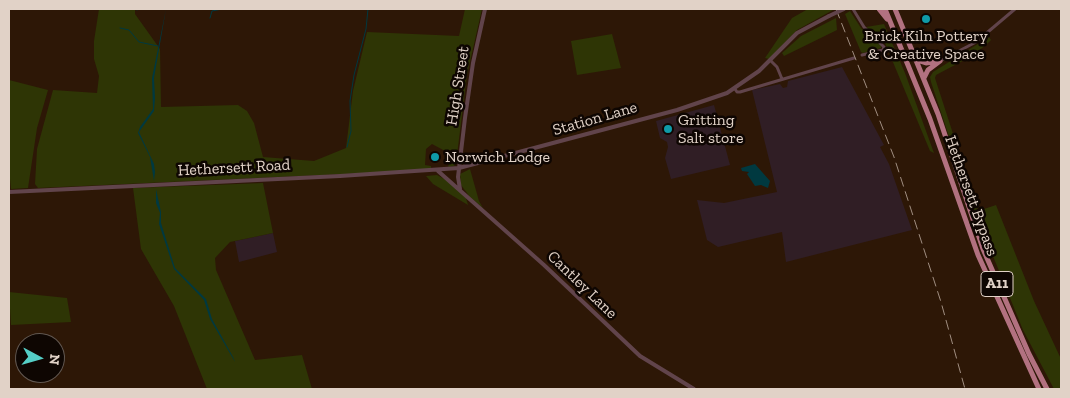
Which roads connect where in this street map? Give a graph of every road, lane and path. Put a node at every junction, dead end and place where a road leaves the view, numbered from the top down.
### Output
1 (485, 9) edge
2 (844, 9) edge
3 (853, 9) edge
4 (879, 9) edge
5 (885, 9) edge
6 (895, 9) edge
7 (1015, 9) edge
8 (897, 36) junction
9 (862, 56) dead end
10 (854, 58) dead end
11 (770, 60) junction
12 (917, 60) junction
13 (940, 61) junction
14 (924, 78) junction
15 (782, 79) junction
16 (735, 89) junction
17 (460, 168) junction
18 (438, 170) junction
19 (460, 189) junction
20 (9, 192) edge
21 (694, 389) edge
22 (1040, 389) edge
23 (1047, 389) edge

1 - 17 street, High Street
2 - 11 street, Station Lane, bridge
3 - 9 street
4 - 8 highway, A11
5 - 8 highway, Hethersett Bypass / A11
6 - 12 highway, Hethersett Bypass / A11
7 - 13 street
8 - 22 highway, Hethersett Bypass / A11
10 - 15 street, Station Lane
11 - 15 street
11 - 16 street, Station Lane
12 - 13 highway
12 - 14 highway, Hethersett Bypass / A11
13 - 14 highway
14 - 23 highway, Hethersett Bypass / A11
15 - 16 street, Station Lane
16 - 17 street, Station Lane
17 - 18 street, Hethersett Road
17 - 19 street
18 - 19 street, Cantley Lane
18 - 20 street, Hethersett Road
19 - 21 street, Cantley Lane

